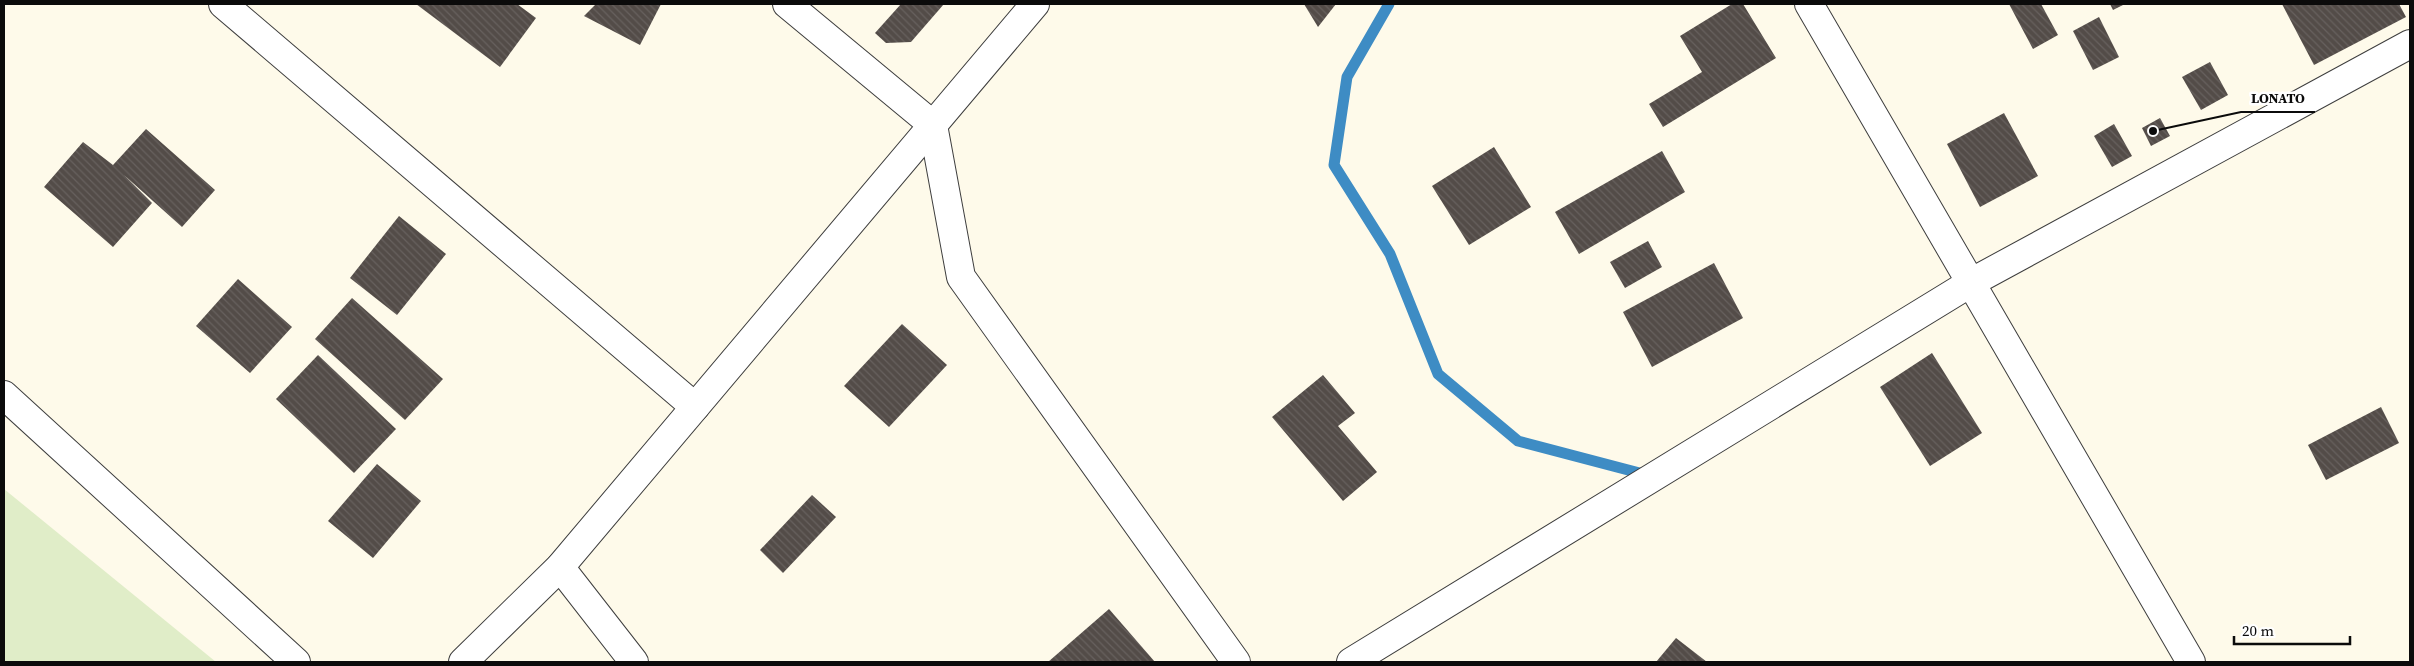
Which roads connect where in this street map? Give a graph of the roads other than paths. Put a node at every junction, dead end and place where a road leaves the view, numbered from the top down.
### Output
1 (223, 4) edge
2 (787, 4) edge
3 (1035, 4) edge
4 (1809, 4) edge
5 (2410, 44) edge
6 (934, 125) junction
7 (1972, 282) junction
8 (4, 395) edge
9 (695, 407) junction
10 (560, 567) junction
11 (296, 662) edge
12 (463, 662) edge
13 (634, 662) edge
14 (1236, 662) edge
15 (1351, 662) edge
16 (2191, 662) edge

1 - 9 street
2 - 6 street
3 - 6 street
4 - 7 street
5 - 7 street
6 - 9 street
6 - 14 street
7 - 15 street
7 - 16 street
8 - 11 street
9 - 10 street
10 - 12 street
10 - 13 street

